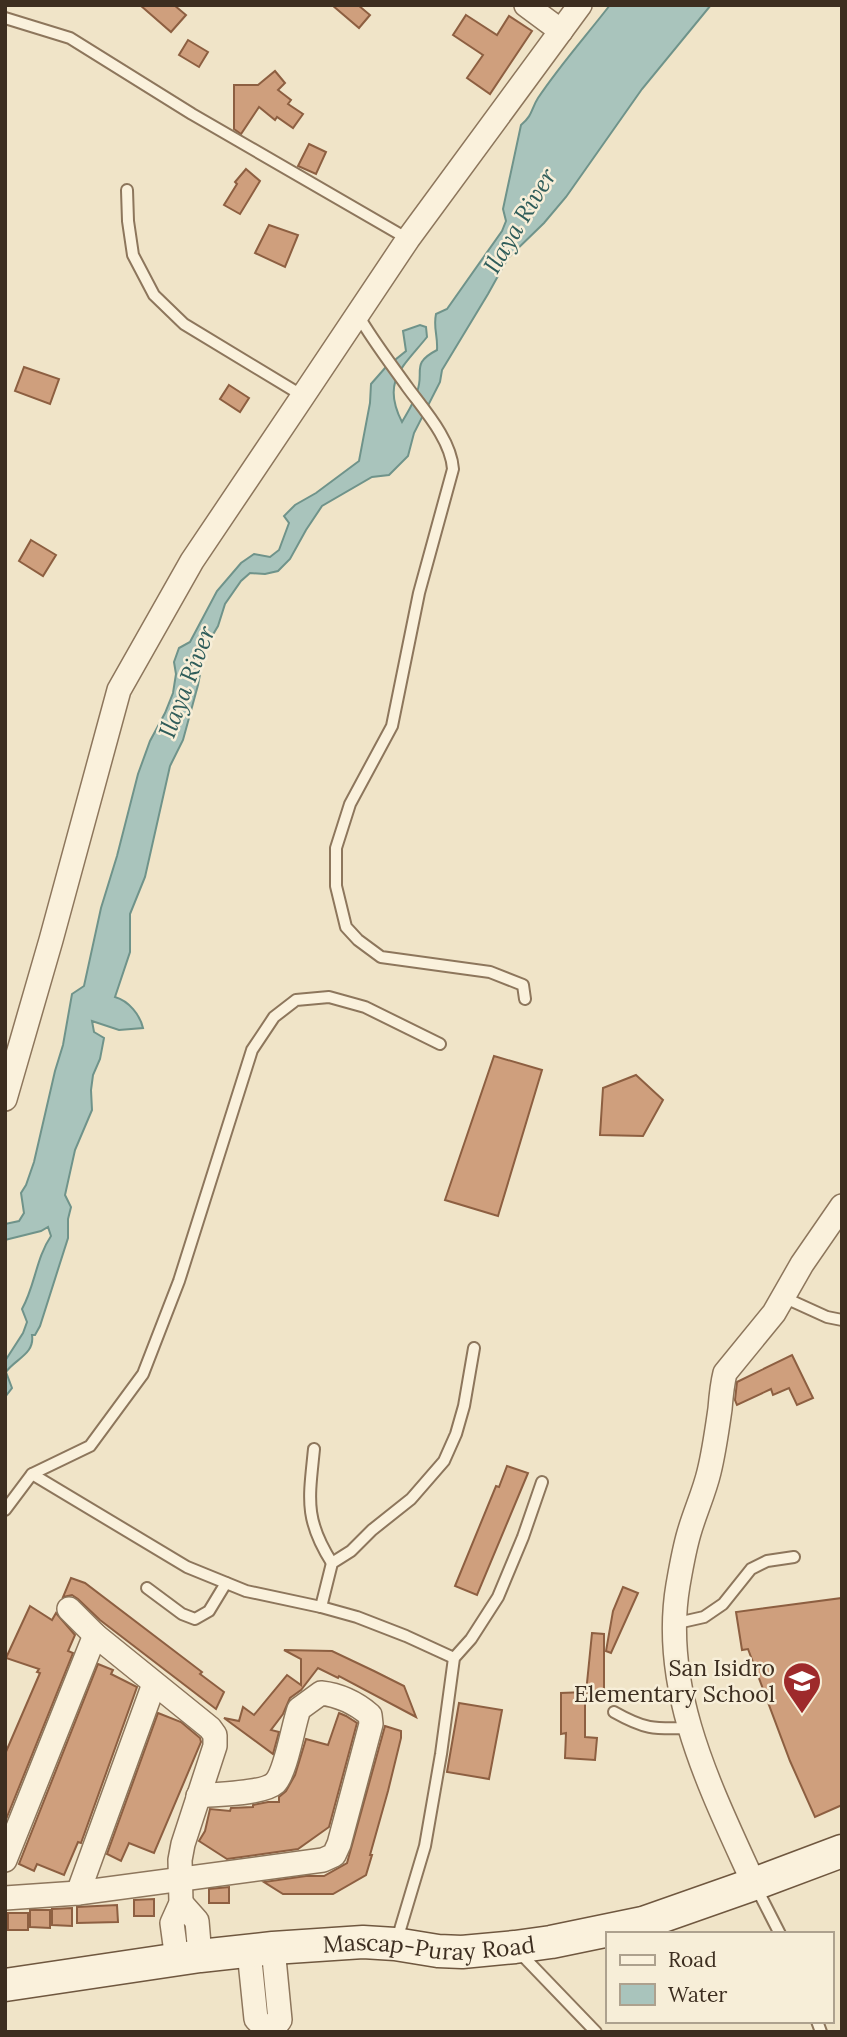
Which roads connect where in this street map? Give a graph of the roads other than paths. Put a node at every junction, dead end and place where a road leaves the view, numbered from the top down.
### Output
1 (526, 5) edge
2 (580, 5) edge
3 (5, 18) edge
4 (561, 31) junction
5 (127, 190) dead end
6 (408, 239) junction
7 (358, 315) junction
8 (303, 396) junction
9 (525, 999) dead end
10 (440, 1044) dead end
11 (5, 1099) edge
12 (842, 1206) edge
13 (783, 1297) junction
14 (842, 1320) edge
15 (474, 1348) dead end
16 (314, 1449) dead end
17 (32, 1474) junction
18 (542, 1482) dead end
19 (5, 1510) edge
20 (794, 1557) dead end
21 (332, 1563) junction
22 (226, 1583) junction
23 (148, 1588) dead end
24 (321, 1607) junction
25 (69, 1609) dead end
26 (673, 1624) junction
27 (94, 1634) junction
28 (454, 1658) junction
29 (154, 1684) junction
30 (614, 1712) dead end
31 (690, 1728) junction
32 (198, 1796) junction
33 (842, 1851) edge
34 (5, 1860) edge
35 (180, 1880) junction
36 (754, 1884) junction
37 (78, 1893) junction
38 (5, 1898) edge
39 (779, 1932) edge
40 (396, 1944) junction
41 (515, 1947) junction
42 (261, 1950) junction
43 (188, 1958) junction
44 (5, 1985) edge
45 (270, 2032) edge
46 (596, 2032) edge

1 - 4 street
2 - 4 street
3 - 6 lane
4 - 6 street
5 - 8 lane
6 - 7 street
7 - 8 street
7 - 9 lane
8 - 11 street
10 - 17 lane
12 - 13 street
13 - 14 lane
13 - 26 street
15 - 21 lane
16 - 21 lane
17 - 19 lane
17 - 22 lane
18 - 28 lane
20 - 26 lane
21 - 24 lane
22 - 23 lane
22 - 24 lane
24 - 28 lane
25 - 27 street
26 - 31 street
27 - 29 street
27 - 34 street
28 - 40 lane
29 - 32 street
29 - 37 street
30 - 31 lane
31 - 36 street
32 - 35 street
32 - 35 street
33 - 36 street, Mascap-Puray Road
35 - 37 street
35 - 43 street
36 - 39 lane
36 - 41 street, Mascap-Puray Road
37 - 38 street
40 - 41 street, Mascap-Puray Road
40 - 42 street, Mascap-Puray Road
41 - 46 lane
42 - 43 street, Mascap-Puray Road
42 - 45 street
43 - 44 street, Mascap-Puray Road

